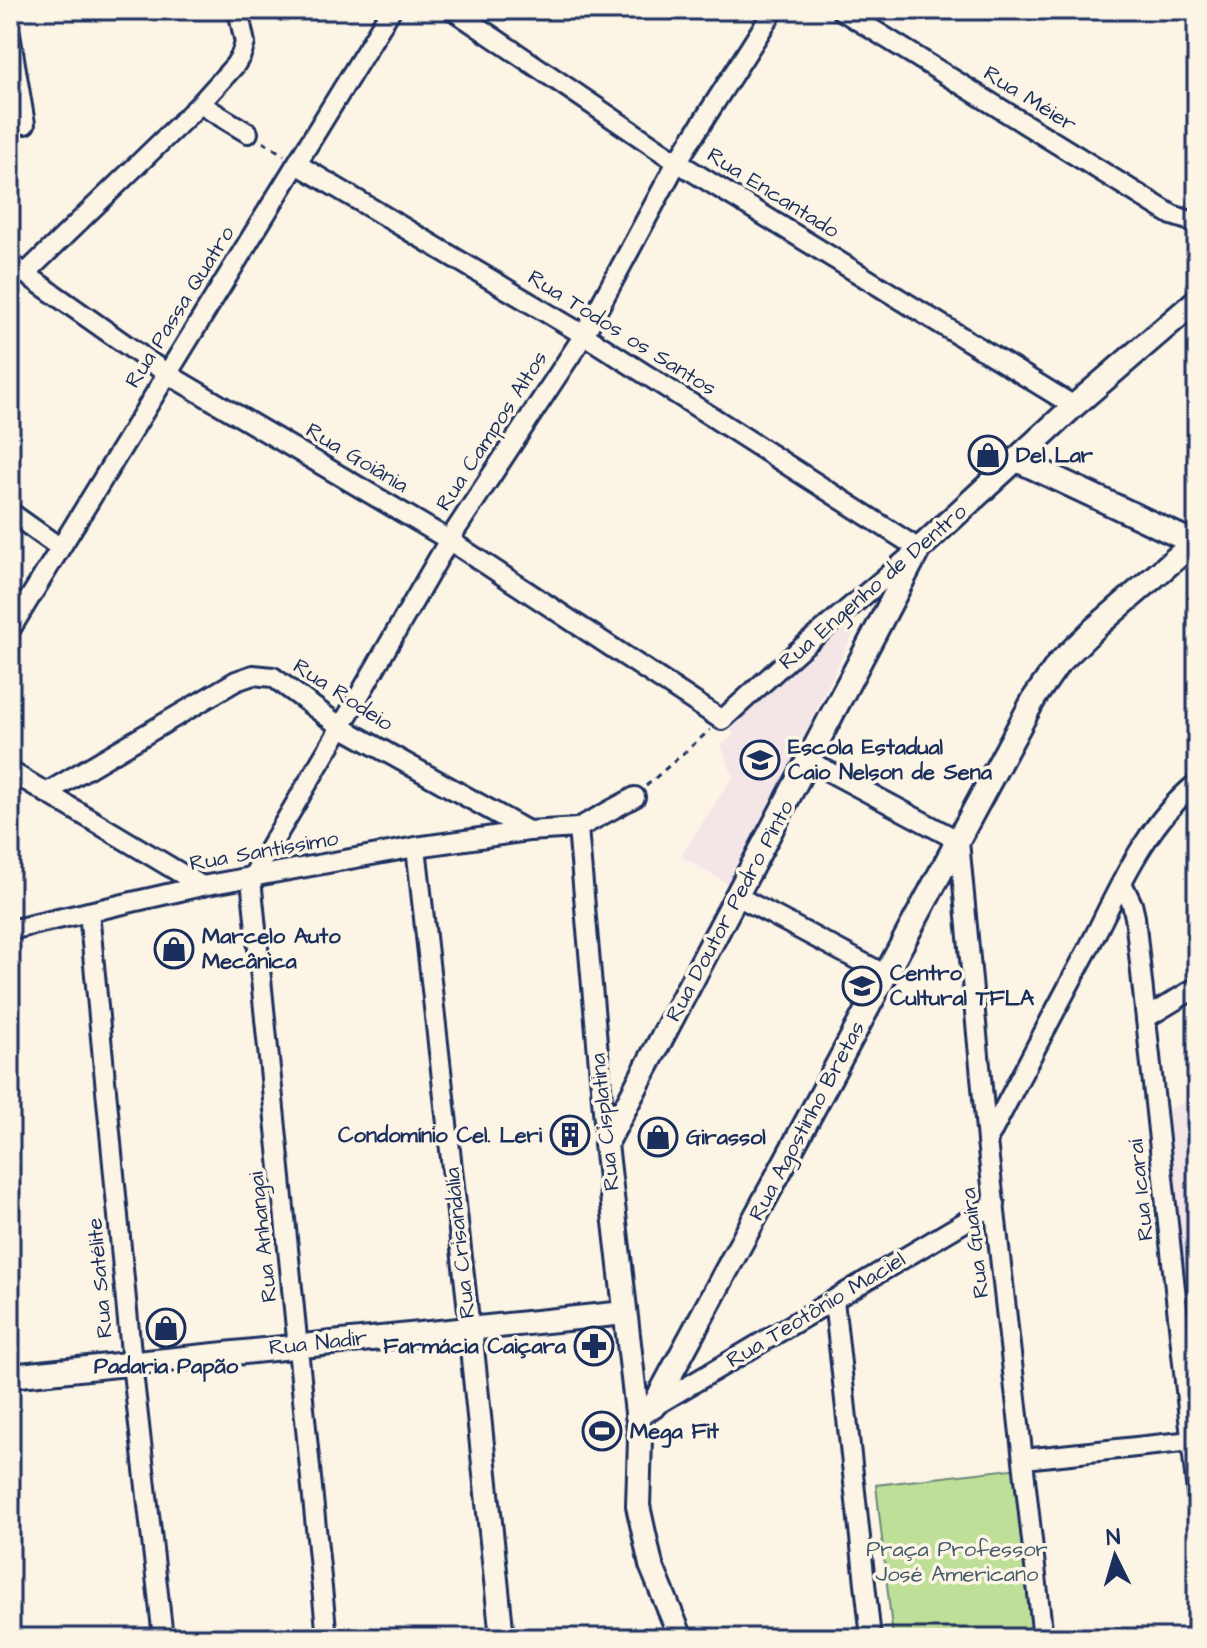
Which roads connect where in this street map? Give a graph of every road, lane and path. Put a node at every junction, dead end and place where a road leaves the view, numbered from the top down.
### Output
1 (238, 10) edge
2 (391, 10) edge
3 (453, 10) edge
4 (774, 10) edge
5 (841, 10) edge
6 (10, 34) edge
7 (200, 104) junction
8 (25, 124) dead end
9 (248, 133) joint
10 (677, 162) junction
11 (297, 164) junction
12 (1197, 223) edge
13 (17, 268) edge
14 (1197, 300) edge
15 (584, 335) junction
16 (166, 373) junction
17 (1074, 406) junction
18 (1017, 460) junction
19 (10, 512) edge
20 (449, 540) junction
21 (1196, 542) edge
22 (59, 547) junction
23 (919, 549) junction
24 (10, 630) edge
25 (722, 720) junction
26 (341, 727) junction
27 (809, 761) junction
28 (10, 771) edge
29 (1197, 783) edge
30 (46, 793) junction
31 (635, 797) joint
32 (578, 828) junction
33 (528, 831) junction
34 (959, 841) junction
35 (416, 847) junction
36 (251, 879) junction
37 (1122, 883) junction
38 (202, 886) junction
39 (737, 896) junction
40 (89, 912) junction
41 (10, 930) edge
42 (886, 975) junction
43 (1197, 987) edge
44 (1146, 1018) junction
45 (987, 1141) junction
46 (606, 1144) junction
47 (995, 1204) junction
48 (834, 1300) junction
49 (625, 1313) junction
50 (470, 1329) junction
51 (299, 1345) junction
52 (132, 1363) junction
53 (10, 1376) edge
54 (645, 1411) junction
55 (1192, 1441) junction
56 (1024, 1459) junction
57 (1197, 1493) edge
58 (163, 1638) edge
59 (327, 1638) edge
60 (502, 1638) edge
61 (681, 1638) edge
62 (871, 1638) edge
63 (1043, 1638) edge

1 - 7 street
2 - 11 street, Rua Passa Quatro
3 - 10 street, Rua Encantado
4 - 10 street, Rua Campos Altos
5 - 12 street, Rua Méier
6 - 8 street
7 - 9 street
7 - 13 street
9 - 11 path
10 - 15 street, Rua Campos Altos
10 - 17 street, Rua Encantado
11 - 15 street, Rua Todos os Santos
11 - 16 street, Rua Passa Quatro
13 - 16 street, Rua Goiânia
14 - 17 street, Rua Engenho de Dentro
15 - 20 street, Rua Campos Altos
15 - 23 street, Rua Todos os Santos
16 - 20 street, Rua Goiânia
16 - 22 street, Rua Passa Quatro
17 - 18 street, Rua Engenho de Dentro
18 - 21 street
18 - 23 street, Rua Engenho de Dentro
19 - 22 street
20 - 25 street, Rua Goiânia
20 - 26 street, Rua Campos Altos
21 - 34 street, Rua Agostinho Bretas
22 - 24 street, Rua Passa Quatro
23 - 25 street, Rua Engenho de Dentro
23 - 27 street, Rua Doutor Pedro Pinto
25 - 31 path
26 - 30 street, Rua Rodeio
26 - 33 street, Rua Rodeio
26 - 36 street, Rua Campos Altos
27 - 34 street
27 - 39 street, Rua Doutor Pedro Pinto
28 - 30 street
29 - 37 street
30 - 38 street
31 - 32 street
32 - 33 street
32 - 46 street, Rua Cisplatina
33 - 35 street, Rua Santíssimo
34 - 42 street, Rua Agostinho Bretas
34 - 45 street, Rua Guaíra
35 - 36 street, Rua Santíssimo
35 - 50 street, Rua Crisandália
36 - 38 street, Rua Santíssimo
36 - 51 street, Rua Anhangai
37 - 44 street, Rua Icaraí
37 - 45 street
38 - 40 street, Rua Santíssimo
39 - 42 street
39 - 46 street, Rua Doutor Pedro Pinto
40 - 41 street, Rua Santíssimo
40 - 52 street, Rua Satélite
42 - 54 street, Rua Agostinho Bretas
43 - 44 street
44 - 55 street, Rua Icaraí
45 - 47 street, Rua Guaíra
46 - 49 street, Rua Cisplatina
47 - 48 street, Rua Teotônio Maciel
47 - 56 street, Rua Guaíra
48 - 54 street, Rua Teotônio Maciel
48 - 62 street
49 - 50 street, Rua Nadir
49 - 54 street, Rua Cisplatina
50 - 51 street, Rua Nadir
50 - 60 street, Rua Crisandália
51 - 52 street, Rua Nadir
51 - 59 street, Rua Anhangai
52 - 53 street, Rua Nadir
52 - 58 street, Rua Satélite
54 - 61 street, Rua Cisplatina
55 - 56 street
55 - 57 street, Rua Icaraí
56 - 63 street, Rua Guaíra

